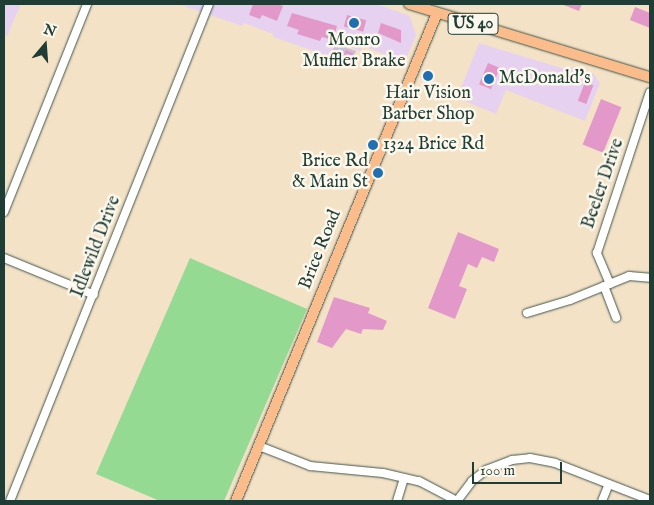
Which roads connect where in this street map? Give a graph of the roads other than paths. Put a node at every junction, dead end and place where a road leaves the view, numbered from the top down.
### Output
1 (87, 4) edge
2 (209, 4) edge
3 (409, 4) edge
4 (427, 6) edge
5 (436, 12) junction
6 (650, 77) edge
7 (650, 92) edge
8 (4, 212) edge
9 (4, 258) edge
10 (650, 278) edge
11 (607, 285) junction
12 (94, 295) junction
13 (527, 313) dead end
14 (616, 318) dead end
15 (259, 446) junction
16 (404, 478) junction
17 (609, 484) junction
18 (650, 500) edge
19 (10, 501) edge
20 (236, 501) edge
21 (397, 501) edge
22 (457, 501) edge
23 (602, 501) edge

1 - 8 street
2 - 12 street, Idlewild Drive
3 - 4 main road, US 40
4 - 5 main road, US 40
5 - 6 main road, US 40
5 - 15 main road, Brice Road
7 - 11 street, Beeler Drive
9 - 12 street
10 - 11 street
11 - 13 street
11 - 14 street, Beeler Drive
12 - 19 street, Idlewild Drive
15 - 16 street
15 - 20 main road, Brice Road
16 - 21 street
16 - 22 street
17 - 18 street
17 - 22 street
17 - 23 street

